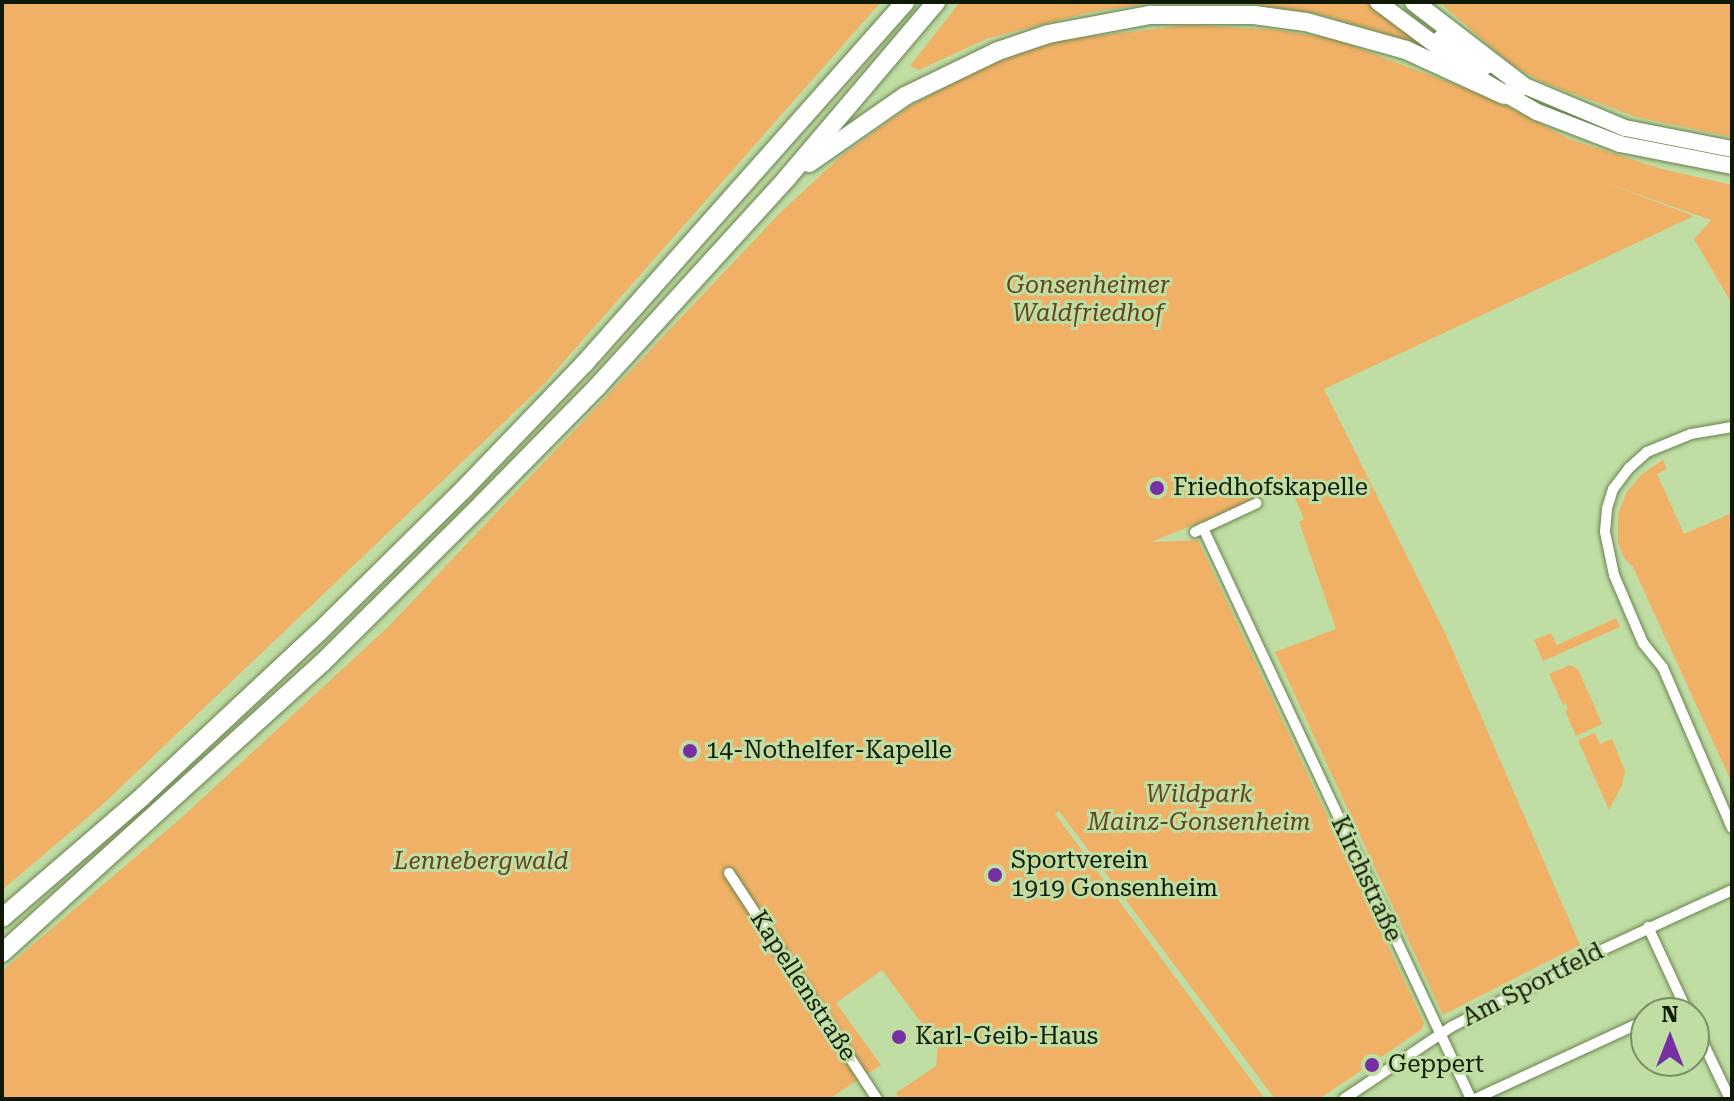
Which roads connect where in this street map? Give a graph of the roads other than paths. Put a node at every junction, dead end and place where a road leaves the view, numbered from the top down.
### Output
1 (905, 2) edge
2 (936, 2) edge
3 (1378, 2) edge
4 (1394, 2) edge
5 (1414, 2) edge
6 (1523, 86) junction
7 (1504, 95) junction
8 (1732, 149) edge
9 (1732, 166) edge
10 (787, 178) junction
11 (1732, 427) edge
12 (1257, 503) dead end
13 (1732, 828) edge
14 (729, 873) dead end
15 (1732, 890) edge
16 (2, 918) edge
17 (1648, 927) junction
18 (2, 953) edge
19 (1681, 997) edge
20 (1630, 1027) edge
21 (1438, 1035) junction
22 (1710, 1057) edge
23 (877, 1099) edge
24 (1344, 1099) edge
25 (1473, 1099) edge
26 (1730, 1099) edge

1 - 16 highway
2 - 10 highway
3 - 7 main road
4 - 6 main road
5 - 6 highway
6 - 8 main road
7 - 9 main road
7 - 10 highway
10 - 18 highway
11 - 13 street
12 - 21 street, Kirchstraße
14 - 23 street, Kapellenstraße
15 - 17 street, Am Sportfeld
17 - 19 street
17 - 21 street, Am Sportfeld
20 - 25 street
21 - 24 street, Am Sportfeld
21 - 25 street, Kirchstraße
22 - 26 street

